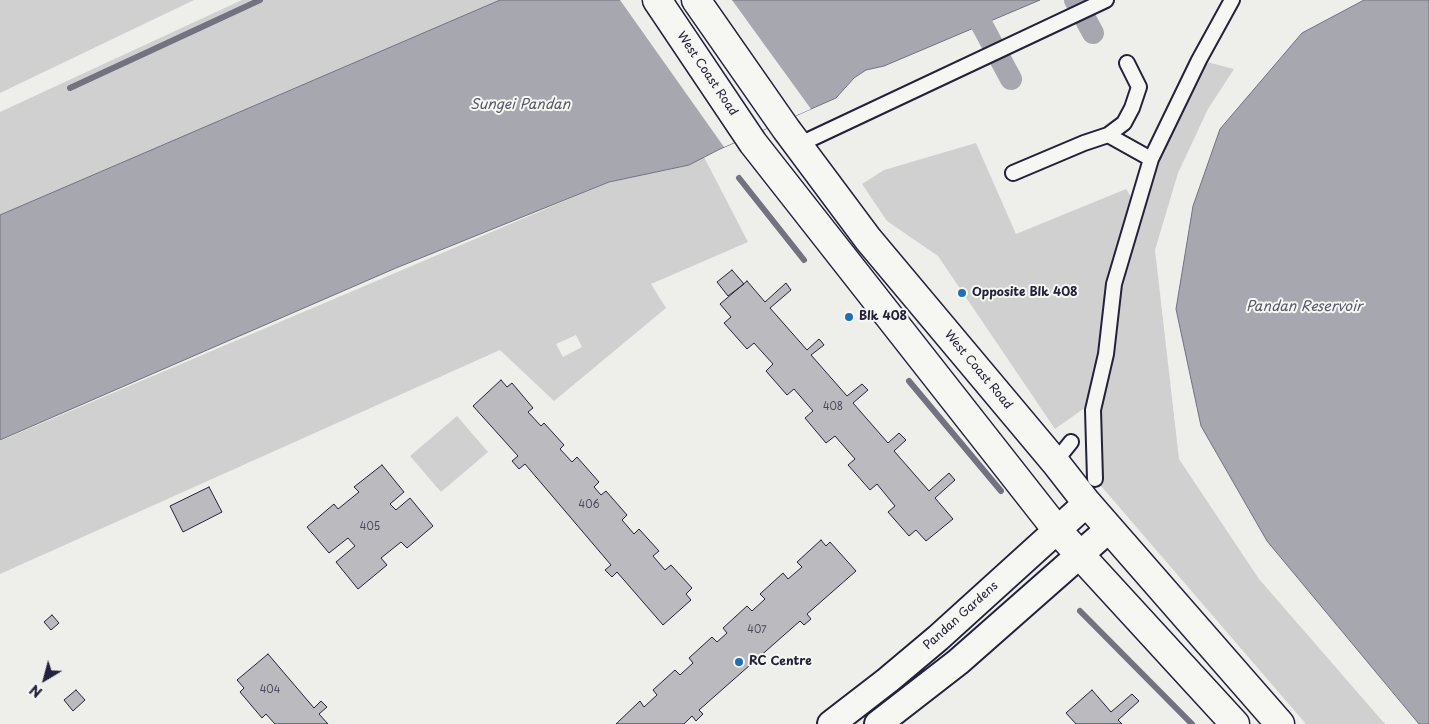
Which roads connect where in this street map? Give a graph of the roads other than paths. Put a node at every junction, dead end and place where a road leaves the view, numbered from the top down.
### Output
1 (657, 0) edge
2 (696, 0) edge
3 (1106, 0) edge
4 (1232, 0) edge
5 (1127, 63) dead end
6 (1108, 135) junction
7 (792, 137) junction
8 (1151, 159) junction
9 (1013, 173) dead end
10 (1091, 491) junction
11 (1109, 529) junction
12 (1057, 530) junction
13 (1080, 555) junction
14 (831, 724) edge
15 (878, 724) edge
16 (1235, 724) edge
17 (1280, 724) edge

1 - 12 main road, West Coast Road
2 - 7 main road, West Coast Road
3 - 7 lane
4 - 8 lane
5 - 6 lane
6 - 8 lane
6 - 9 lane
7 - 10 main road, West Coast Road
8 - 10 lane
10 - 11 main road, West Coast Road
10 - 12 street, Pandan Gardens
11 - 13 street
11 - 17 main road, West Coast Road
12 - 13 main road, West Coast Road
12 - 14 street, Pandan Gardens
13 - 15 street
13 - 16 main road, West Coast Road

